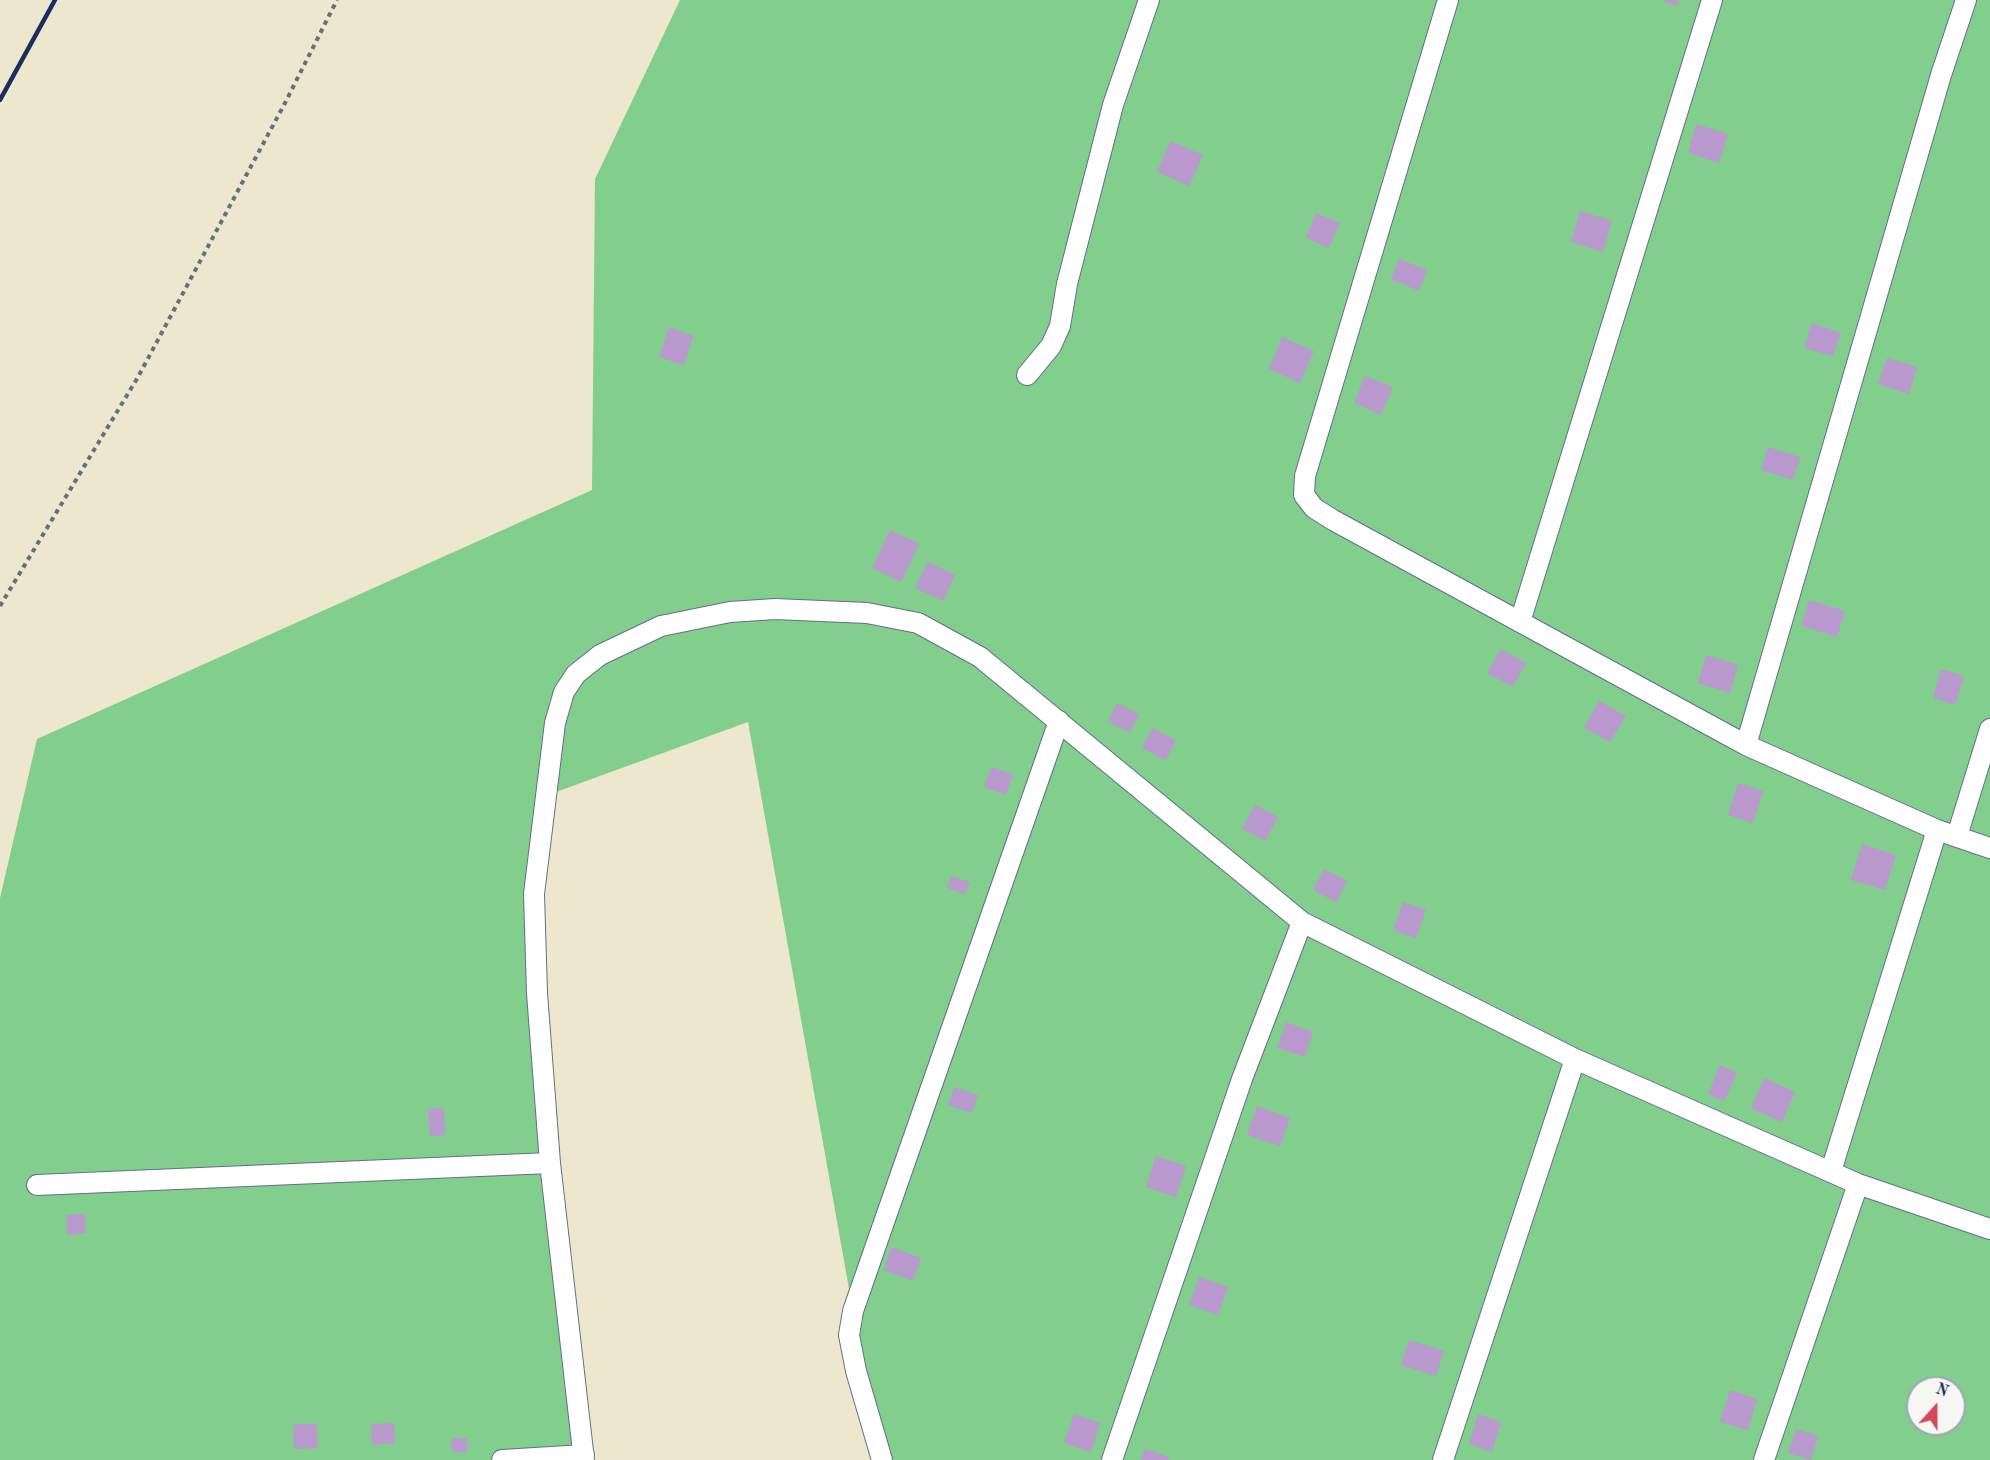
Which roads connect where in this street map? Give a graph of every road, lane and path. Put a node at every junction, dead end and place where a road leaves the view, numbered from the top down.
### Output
1 (337, 0) edge
2 (1149, 0) edge
3 (1448, 0) edge
4 (1712, 0) edge
5 (1966, 0) edge
6 (1027, 375) dead end
7 (0, 606) edge
8 (1520, 622) junction
9 (1059, 721) junction
10 (1990, 729) edge
11 (1746, 745) junction
12 (1937, 830) junction
13 (1957, 836) junction
14 (1990, 848) edge
15 (1302, 922) junction
16 (1575, 1059) junction
17 (550, 1163) junction
18 (1831, 1172) junction
19 (1858, 1184) junction
20 (37, 1185) dead end
21 (1990, 1229) edge
22 (584, 1457) edge
23 (502, 1460) edge
24 (882, 1460) edge
25 (1112, 1460) edge
26 (1443, 1460) edge
27 (1764, 1460) edge

1 - 7 path
2 - 6 lane
3 - 8 lane
4 - 8 lane
5 - 11 lane
8 - 11 lane
9 - 15 lane
9 - 17 lane
9 - 24 lane
10 - 13 lane
11 - 12 lane
12 - 13 lane
12 - 18 lane
13 - 14 lane
15 - 16 lane
15 - 25 lane
16 - 18 lane
16 - 26 lane
17 - 20 lane
17 - 22 lane
18 - 19 lane
19 - 21 lane
19 - 27 lane
22 - 23 lane

